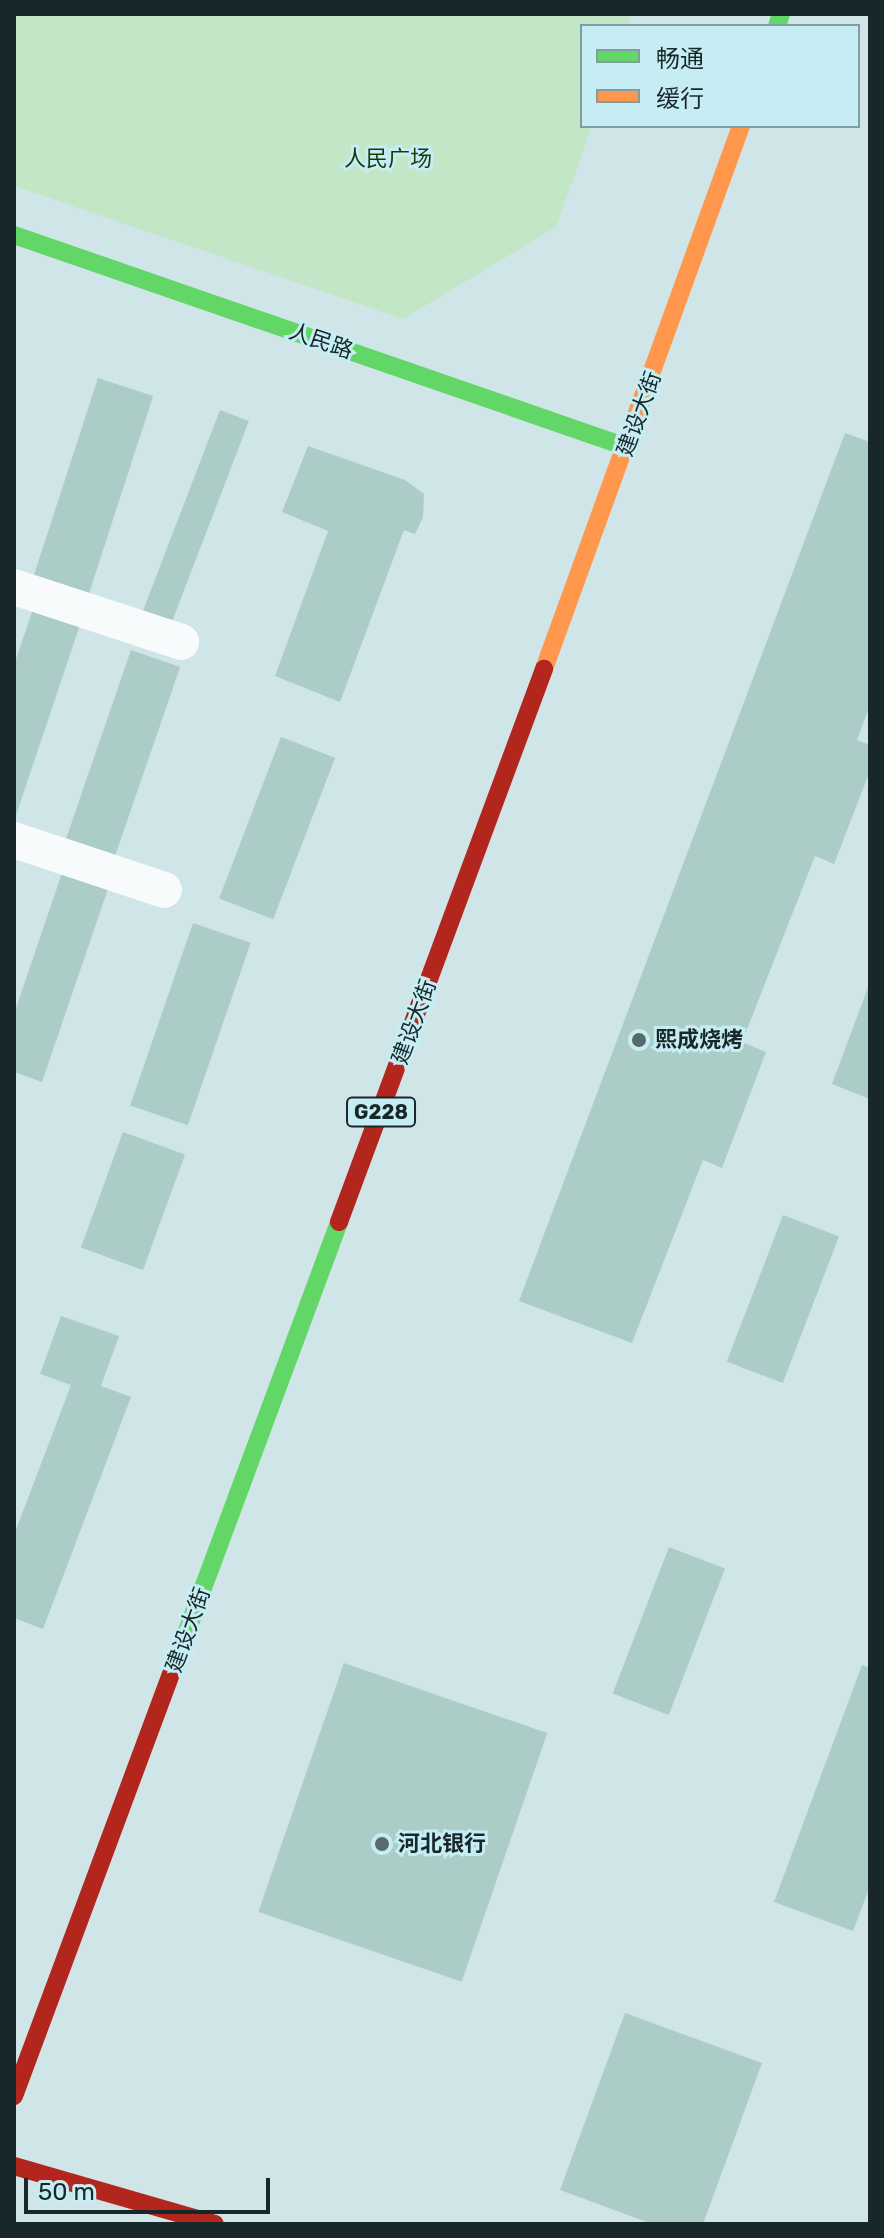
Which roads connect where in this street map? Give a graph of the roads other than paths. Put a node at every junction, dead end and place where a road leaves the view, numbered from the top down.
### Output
1 (740, 128) edge
2 (14, 235) edge
3 (627, 447) junction
4 (14, 587) edge
5 (181, 642) dead end
6 (14, 840) edge
7 (164, 890) dead end
8 (14, 2096) edge
9 (14, 2166) edge
10 (215, 2224) edge

1 - 3 main road, 建设大街 / G228
2 - 3 main road, 人民路
3 - 8 main road, 建设大街 / G228
4 - 5 street
6 - 7 street
9 - 10 main road

